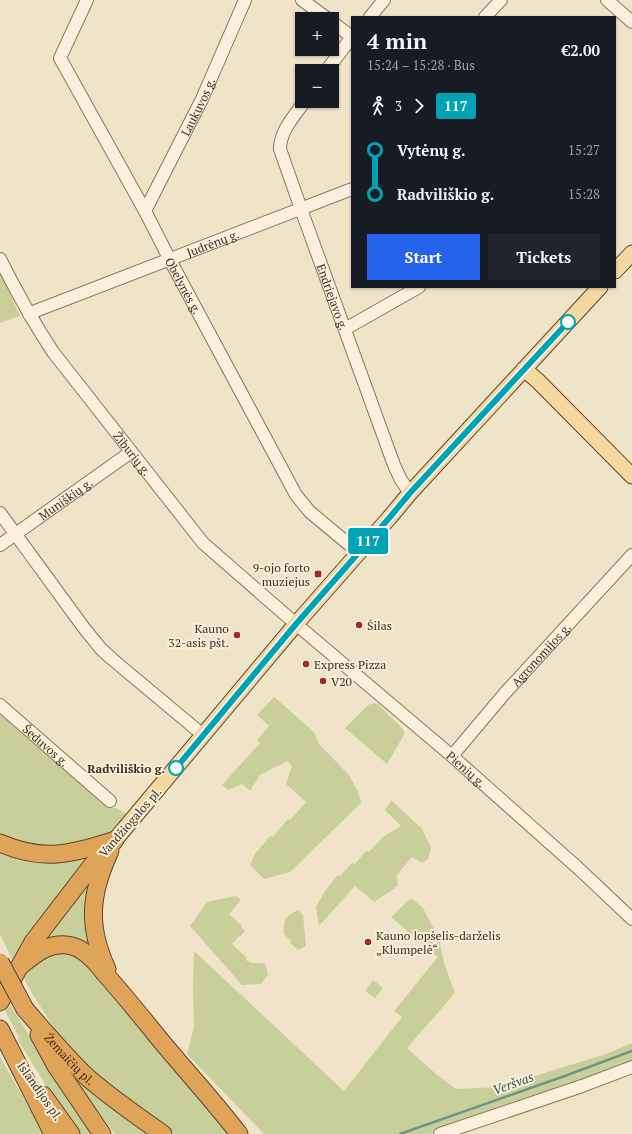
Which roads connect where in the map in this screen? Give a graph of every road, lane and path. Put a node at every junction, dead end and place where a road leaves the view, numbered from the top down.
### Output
1 (87, 0) edge
2 (245, 0) edge
3 (302, 0) edge
4 (384, 0) edge
5 (501, 0) edge
6 (607, 0) edge
7 (318, 12) edge
8 (371, 16) edge
9 (486, 16) edge
10 (632, 22) edge
11 (339, 27) edge
12 (351, 36) edge
13 (351, 38) edge
14 (331, 64) edge
15 (300, 108) edge
16 (351, 189) edge
17 (301, 209) junction
18 (145, 211) junction
19 (632, 253) edge
20 (0, 259) edge
21 (170, 260) junction
22 (616, 267) edge
23 (417, 288) edge
24 (599, 288) edge
25 (29, 314) junction
26 (345, 329) junction
27 (524, 369) junction
28 (131, 452) junction
29 (632, 476) edge
30 (410, 493) junction
31 (0, 513) edge
32 (16, 534) junction
33 (0, 545) edge
34 (358, 552) junction
35 (632, 555) edge
36 (296, 624) junction
37 (0, 705) edge
38 (203, 735) junction
39 (452, 756) junction
40 (110, 801) dead end
41 (116, 840) junction
42 (0, 843) edge
43 (632, 919) edge
44 (0, 962) edge
45 (18, 968) junction
46 (113, 982) junction
47 (0, 1002) edge
48 (25, 1009) junction
49 (0, 1028) edge
50 (10, 1047) junction
51 (632, 1067) edge
52 (222, 1112) junction
53 (54, 1134) edge
54 (71, 1134) edge
55 (102, 1134) edge
56 (163, 1134) edge
57 (239, 1134) edge
58 (246, 1134) edge
59 (440, 1134) edge

1 - 18 street, Obelynės g.
2 - 18 street, Laukuvos g.
3 - 7 street
4 - 8 street
5 - 9 street
6 - 10 street
11 - 12 street
13 - 14 street
15 - 17 street, Endriejavo g.
16 - 17 street, Judrėnų g.
17 - 21 street, Judrėnų g.
17 - 26 street, Endriejavo g.
18 - 21 street, Obelynės g.
19 - 22 main road
20 - 25 street, Žiburių g.
21 - 25 street, Judrėnų g.
21 - 34 street, Obelynės g.
23 - 26 street
24 - 27 main road, Vandžiogalos pl.
25 - 28 street, Žiburių g.
26 - 30 street, Endriejavo g.
27 - 29 main road
27 - 30 main road, Vandžiogalos pl.
28 - 32 street, Muniškių g.
28 - 36 street, Žiburių g.
30 - 34 main road, Vandžiogalos pl.
31 - 32 street
32 - 33 street, Muniškių g.
32 - 38 street
34 - 36 main road, Vandžiogalos pl.
35 - 39 street, Agronomijos g.
36 - 38 main road, Vandžiogalos pl.
36 - 39 street, Pienių g.
37 - 40 street, Šeduvos g.
38 - 41 main road, Vandžiogalos pl.
39 - 43 street, Pienių g.
41 - 42 highway
41 - 45 highway, Vandžiogalos pl.
41 - 46 highway
44 - 48 highway, Žemaičių pl., bridge
45 - 46 highway
45 - 47 highway, Vandžiogalos pl.
46 - 52 highway
48 - 55 highway
48 - 56 highway, Žemaičių pl.
49 - 50 highway
50 - 53 highway
50 - 54 highway, Islandijos pl.
51 - 59 street
52 - 57 highway
52 - 58 highway

